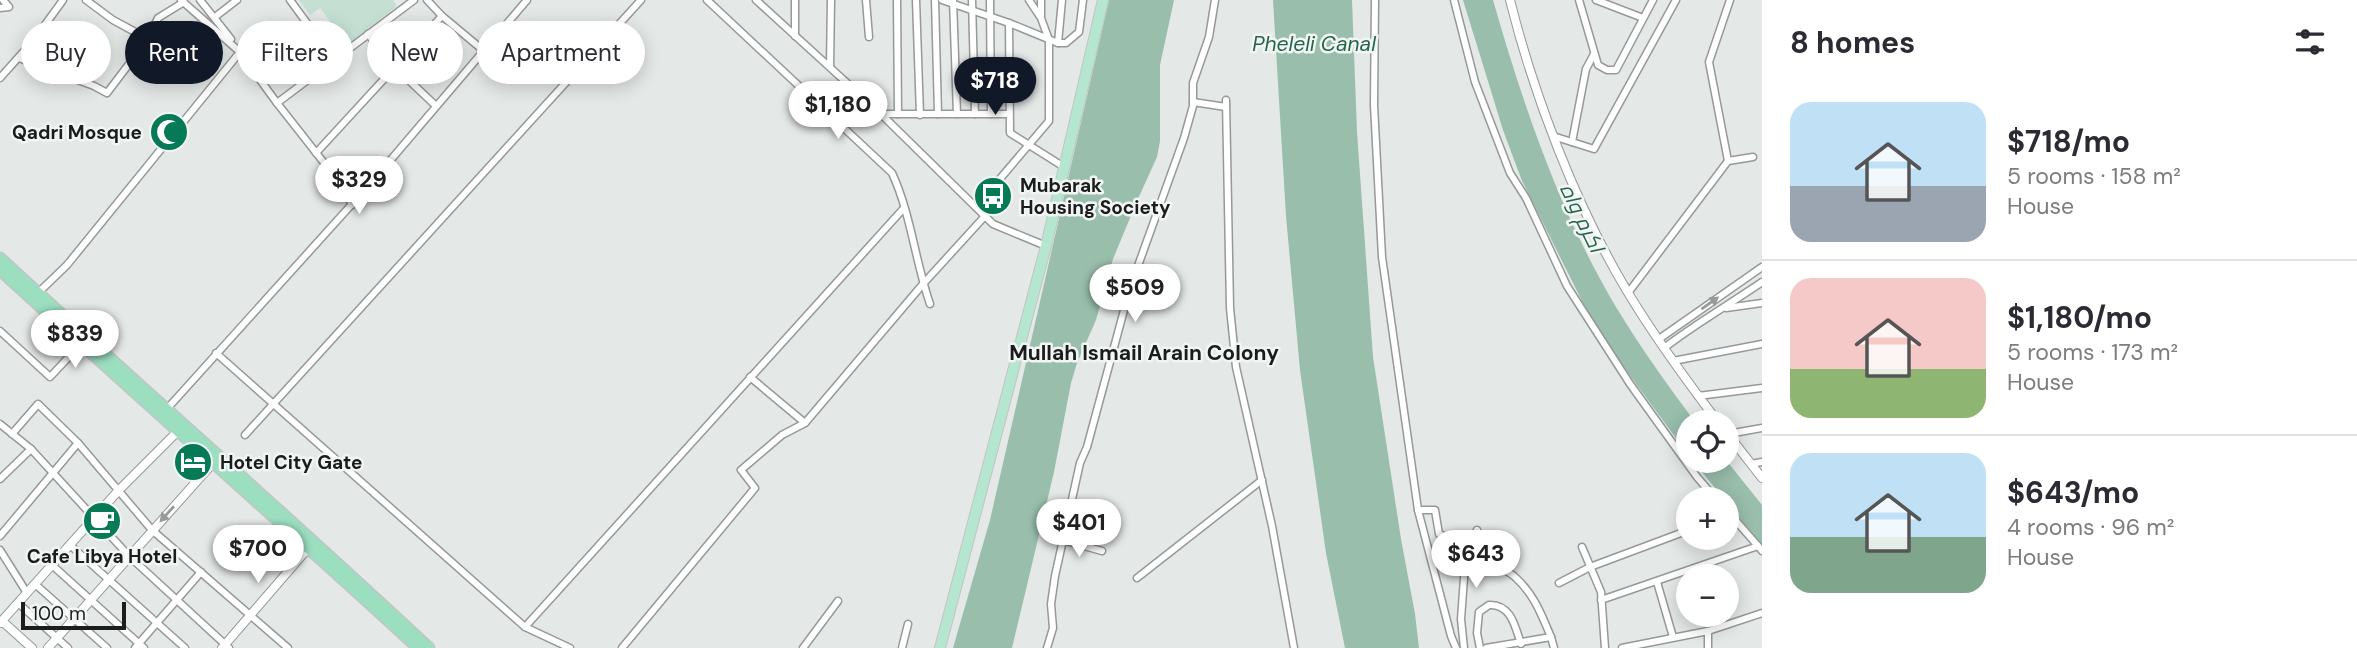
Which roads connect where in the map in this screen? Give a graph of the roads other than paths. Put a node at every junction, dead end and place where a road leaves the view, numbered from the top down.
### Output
1 (3, 0) edge
2 (63, 0) edge
3 (86, 0) edge
4 (200, 0) edge
5 (237, 0) edge
6 (290, 0) edge
7 (396, 0) edge
8 (414, 0) edge
9 (427, 0) edge
10 (527, 0) edge
11 (640, 0) edge
12 (707, 0) edge
13 (795, 0) edge
14 (831, 0) edge
15 (866, 0) edge
16 (897, 0) edge
17 (916, 0) edge
18 (935, 0) edge
19 (942, 0) edge
20 (972, 0) edge
21 (990, 0) edge
22 (1029, 0) edge
23 (1041, 0) edge
24 (1062, 0) edge
25 (1083, 0) edge
26 (1102, 0) edge
27 (1215, 0) edge
28 (1375, 0) edge
29 (1454, 0) edge
30 (1510, 0) edge
31 (1579, 0) edge
32 (1595, 0) edge
33 (1653, 0) edge
34 (1676, 0) edge
35 (1730, 0) edge
36 (183, 1) edge
37 (758, 1) edge
38 (953, 2) edge
39 (403, 8) junction
40 (0, 9) edge
41 (972, 11) junction
42 (442, 16) junction
43 (991, 16) junction
44 (215, 17) junction
45 (1041, 18) junction
46 (1643, 18) junction
47 (156, 21) edge
48 (305, 21) edge
49 (386, 21) edge
50 (437, 21) edge
51 (509, 21) edge
52 (1009, 23) junction
53 (125, 26) edge
54 (367, 35) edge
55 (795, 36) junction
56 (869, 37) dead end
57 (1049, 40) junction
58 (1058, 43) junction
59 (353, 45) edge
60 (477, 45) edge
61 (237, 48) edge
62 (237, 49) edge
63 (1594, 54) junction
64 (237, 56) edge
65 (19, 58) junction
66 (477, 59) edge
67 (830, 68) junction
68 (125, 69) edge
69 (0, 78) edge
70 (263, 84) edge
71 (302, 84) edge
72 (379, 84) edge
73 (413, 84) edge
74 (1193, 102) junction
75 (276, 103) junction
76 (436, 106) junction
77 (881, 114) junction
78 (898, 114) junction
79 (938, 114) junction
80 (957, 114) junction
81 (975, 114) junction
82 (991, 114) junction
83 (1009, 114) junction
84 (920, 115) junction
85 (1556, 137) junction
86 (1572, 142) junction
87 (1028, 146) junction
88 (316, 153) junction
89 (1752, 157) dead end
90 (1728, 161) junction
91 (1064, 167) junction
92 (352, 205) junction
93 (976, 207) junction
94 (904, 208) junction
95 (985, 216) junction
96 (1046, 246) junction
97 (0, 258) edge
98 (1762, 267) edge
99 (0, 270) edge
100 (1762, 282) edge
101 (923, 284) junction
102 (37, 293) junction
103 (1628, 293) junction
104 (1762, 303) edge
105 (930, 304) dead end
106 (1724, 308) junction
107 (0, 331) edge
108 (1659, 339) junction
109 (81, 344) junction
110 (1762, 344) edge
111 (1664, 348) junction
112 (216, 353) junction
113 (102, 358) junction
114 (1674, 361) junction
115 (750, 377) junction
116 (1762, 388) edge
117 (1698, 396) junction
118 (271, 404) junction
119 (166, 410) junction
120 (1709, 410) edge
121 (0, 424) edge
122 (805, 424) junction
123 (1762, 428) edge
124 (1739, 431) edge
125 (177, 432) junction
126 (12, 434) junction
127 (245, 435) dead end
128 (78, 443) junction
129 (1739, 448) edge
130 (31, 449) junction
131 (1762, 462) edge
132 (213, 463) junction
133 (1751, 464) junction
134 (52, 474) junction
135 (1762, 478) edge
136 (0, 479) edge
137 (1262, 480) junction
138 (244, 484) junction
139 (1706, 487) edge
140 (118, 491) junction
141 (1418, 510) junction
142 (94, 519) junction
143 (1739, 525) edge
144 (152, 530) junction
145 (1477, 530) dead end
146 (1676, 535) edge
147 (0, 536) edge
148 (1063, 540) junction
149 (312, 544) junction
150 (70, 545) junction
151 (1582, 547) dead end
152 (1760, 548) edge
153 (0, 550) edge
154 (1102, 551) dead end
155 (1466, 551) junction
156 (1503, 552) dead end
157 (129, 556) junction
158 (52, 565) junction
159 (1590, 567) junction
160 (201, 572) junction
161 (1137, 578) dead end
162 (108, 580) junction
163 (1657, 582) junction
164 (1559, 583) dead end
165 (35, 584) junction
166 (27, 593) junction
167 (91, 600) junction
168 (177, 600) junction
169 (1601, 600) junction
170 (838, 601) dead end
171 (18, 603) junction
172 (1762, 612) edge
173 (251, 616) junction
174 (74, 618) junction
175 (1, 622) edge
176 (157, 623) junction
177 (908, 624) dead end
178 (525, 626) junction
179 (1708, 631) junction
180 (1551, 637) junction
181 (1673, 637) junction
182 (57, 638) junction
183 (1521, 644) junction
184 (140, 646) edge
185 (225, 647) edge
186 (32, 648) edge
187 (48, 648) edge
188 (68, 648) edge
189 (107, 648) edge
190 (185, 648) edge
191 (288, 648) edge
192 (418, 648) edge
193 (429, 648) edge
194 (570, 648) edge
195 (622, 648) edge
196 (803, 648) edge
197 (902, 648) edge
198 (940, 648) edge
199 (1047, 648) edge
200 (1294, 648) edge
201 (1456, 648) edge
202 (1464, 648) edge
203 (1480, 648) edge
204 (1486, 648) edge
205 (1554, 648) edge
206 (1605, 648) edge
207 (1622, 648) edge
208 (1708, 648) edge

1 - 40 street
2 - 65 street
3 - 53 street
4 - 44 street
5 - 44 street
6 - 48 street
7 - 39 street
8 - 39 street
9 - 42 street
10 - 51 street
11 - 118 street
12 - 94 street
13 - 55 street
14 - 67 street
15 - 56 street
16 - 78 street
17 - 84 street
18 - 79 street
19 - 38 street
20 - 41 street
21 - 43 street
22 - 45 street
23 - 45 street
24 - 58 street
25 - 58 street
26 - 91 main road
27 - 74 street
28 - 141 street
29 - 139 street
30 - 85 street
31 - 63 street
32 - 46 street
33 - 46 street
34 - 86 street
35 - 90 street
36 - 47 street
36 - 62 street
37 - 55 street
38 - 41 street
38 - 80 street
39 - 49 street
41 - 43 street
41 - 81 street
42 - 50 street
42 - 60 street
43 - 52 street
43 - 82 street
44 - 61 street
45 - 57 street
46 - 63 street
52 - 57 street
52 - 83 street
54 - 59 street
55 - 67 street
57 - 58 street
57 - 87 street
63 - 86 street
64 - 102 street
65 - 68 street
65 - 69 street
66 - 76 street
67 - 77 street
70 - 75 street
71 - 75 street
72 - 88 street
73 - 76 street
74 - 137 street
74 - 148 street
75 - 88 street
76 - 92 street
77 - 78 street
77 - 93 street
78 - 84 street
79 - 80 street
79 - 84 street
80 - 81 street
81 - 82 street
82 - 83 street
83 - 87 street
85 - 86 street
85 - 103 street
87 - 91 street
87 - 93 street
88 - 92 street
89 - 90 street
90 - 103 street
91 - 96 main road
92 - 112 street
93 - 95 street
94 - 101 street
94 - 115 street
95 - 96 street
95 - 101 street
96 - 198 main road
97 - 102 highway
108 -> 98 street
99 - 109 highway
100 - 106 street
101 - 105 street
101 - 122 street
102 - 113 highway
103 - 108 street
104 - 106 street
106 - 111 street
107 - 109 street
108 - 111 street
109 - 113 highway
110 - 114 street
111 - 114 street
112 - 118 street
112 - 119 street
113 - 119 highway
113 - 125 highway
114 - 117 street
115 - 122 street
115 - 178 street
116 - 117 street
117 - 120 street
118 - 127 street
118 - 178 street
119 - 138 highway
121 - 126 street
122 - 195 street
123 - 124 street
125 - 132 highway
125 - 140 street
126 - 128 street
126 - 130 street
128 - 134 street
128 - 140 street
129 - 133 street
130 - 134 street
130 - 136 street
131 - 133 street
132 - 138 highway
132 -> 144 street
133 - 135 street
134 - 142 street
134 - 147 street
137 - 161 street
137 - 200 street
138 - 149 highway
140 - 142 street
140 - 144 street
141 - 155 street
141 - 201 street
142 - 150 street
142 - 157 street
143 - 152 street
144 - 157 street
144 - 160 street
145 - 155 street
146 - 159 street
148 - 154 street
148 - 199 street
149 - 173 street
149 - 192 highway
149 - 193 highway
150 - 158 street
150 - 162 street
151 - 159 street
152 - 163 street
153 - 166 street
155 - 202 street
156 - 180 street
157 - 162 street
157 - 168 street
158 - 165 street
158 - 167 street
159 - 164 street
159 - 169 street
160 - 168 street
160 - 173 street
162 - 167 street
162 - 176 street
163 - 169 street
163 - 181 street
165 - 166 street
165 - 174 street
166 - 171 street
167 - 174 street
167 - 184 street
168 - 176 street
168 - 185 street
169 - 206 street
170 - 196 street
171 - 175 street
171 - 182 street
172 - 179 street
173 - 185 street
173 - 191 street
174 - 182 street
174 - 189 street
175 - 186 street
176 - 184 street
176 - 190 street
177 - 197 street
178 - 194 street
179 - 181 street
179 - 208 street
180 - 183 street
180 - 205 street
181 - 207 street
182 - 187 street
182 - 188 street
183 - 203 street
183 - 204 street

